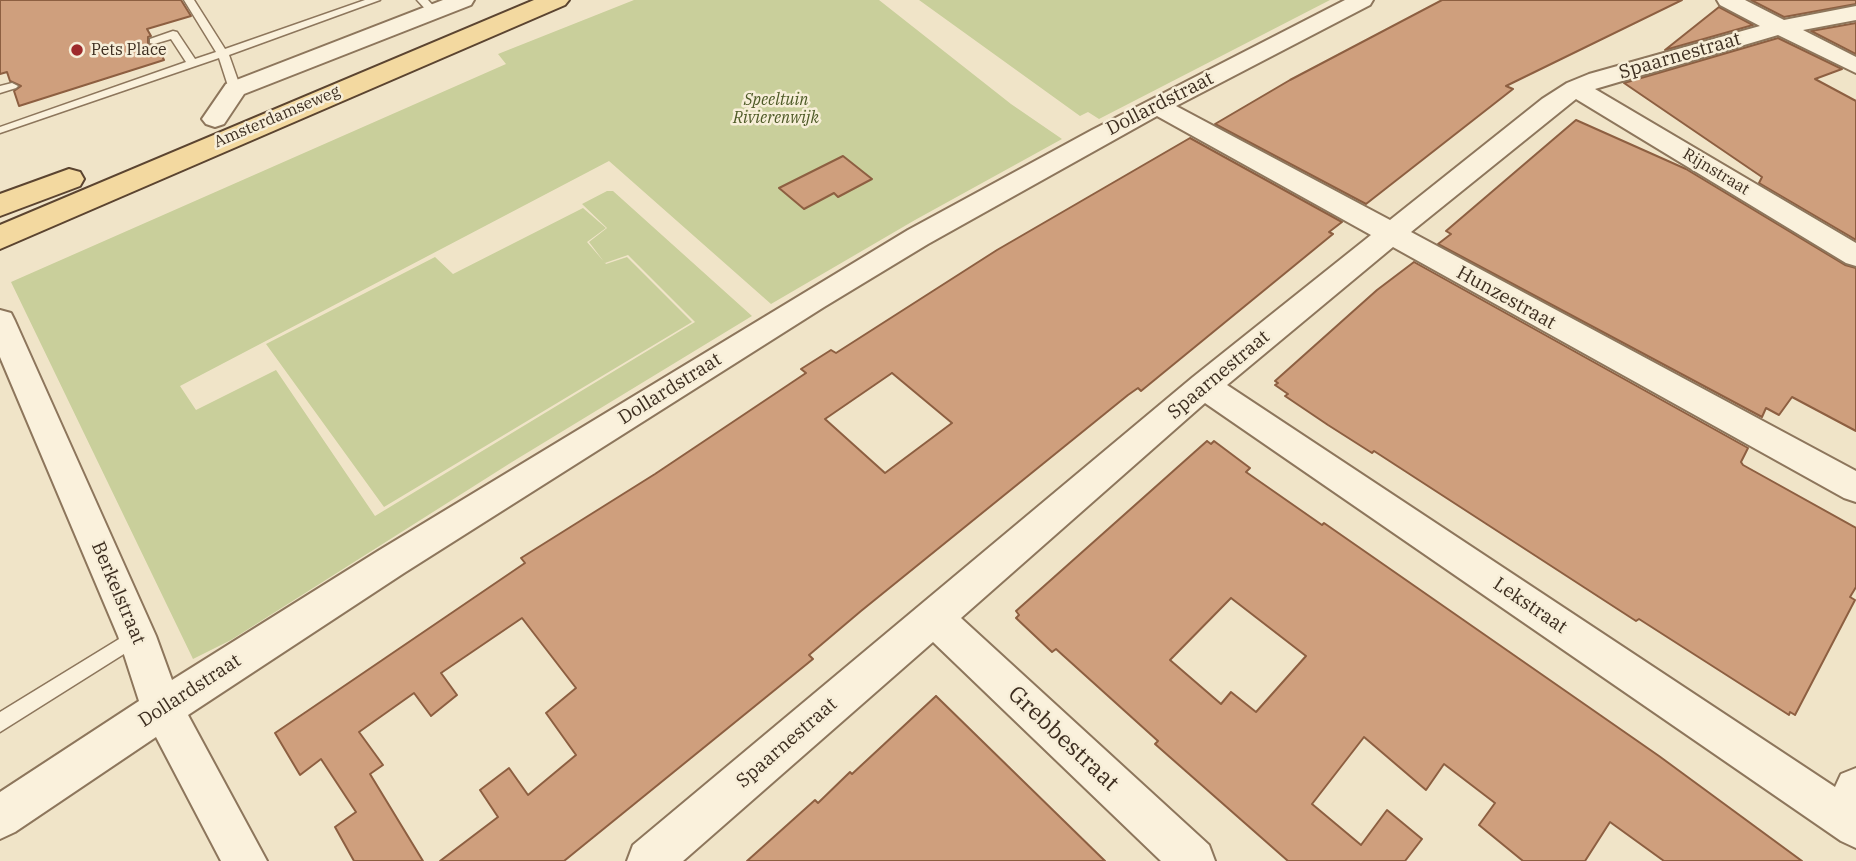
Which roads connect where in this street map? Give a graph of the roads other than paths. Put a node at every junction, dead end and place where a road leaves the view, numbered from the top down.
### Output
1 (189, 0) edge
2 (375, 0) edge
3 (463, 0) edge
4 (505, 0) edge
5 (556, 0) edge
6 (1362, 0) edge
7 (1728, 0) edge
8 (428, 6) edge
9 (1856, 13) edge
10 (1781, 27) junction
11 (154, 41) dead end
12 (223, 54) junction
13 (193, 65) junction
14 (1856, 66) edge
15 (1576, 88) junction
16 (235, 89) junction
17 (1158, 106) junction
18 (215, 119) junction
19 (2, 130) edge
20 (0, 206) edge
21 (1388, 234) junction
22 (0, 238) edge
23 (1856, 256) edge
24 (0, 321) edge
25 (1204, 386) junction
26 (1856, 488) edge
27 (933, 617) junction
28 (137, 636) junction
29 (162, 708) junction
30 (0, 723) edge
31 (1852, 810) edge
32 (0, 817) edge
33 (245, 861) edge
34 (649, 861) edge
35 (1193, 861) edge

1 - 12 lane
2 - 12 lane
3 - 8 street
4 - 18 main road, Amsterdamseweg
5 - 22 main road, Amsterdamseweg
6 - 17 street, Dollardstraat
7 - 10 street
8 - 16 street
9 - 10 street, Spaarnestraat
10 - 14 street
10 - 15 street, Spaarnestraat
11 - 13 lane
12 - 13 lane
12 - 16 lane
13 - 19 lane
15 - 21 street, Spaarnestraat
15 - 23 street, Rijnstraat
16 - 18 street, Amsterdamseweg
17 - 21 street, Hunzestraat
17 - 29 street, Dollardstraat
18 - 20 main road, Amsterdamseweg
21 - 25 street, Spaarnestraat
21 - 26 street, Hunzestraat
24 - 28 street, Berkelstraat
25 - 27 street, Spaarnestraat
25 - 31 street, Lekstraat
27 - 34 street, Spaarnestraat
27 - 35 street, Grebbestraat
28 - 29 street, Berkelstraat
28 - 30 lane
29 - 32 street, Dollardstraat
29 - 33 street, Berkelstraat

